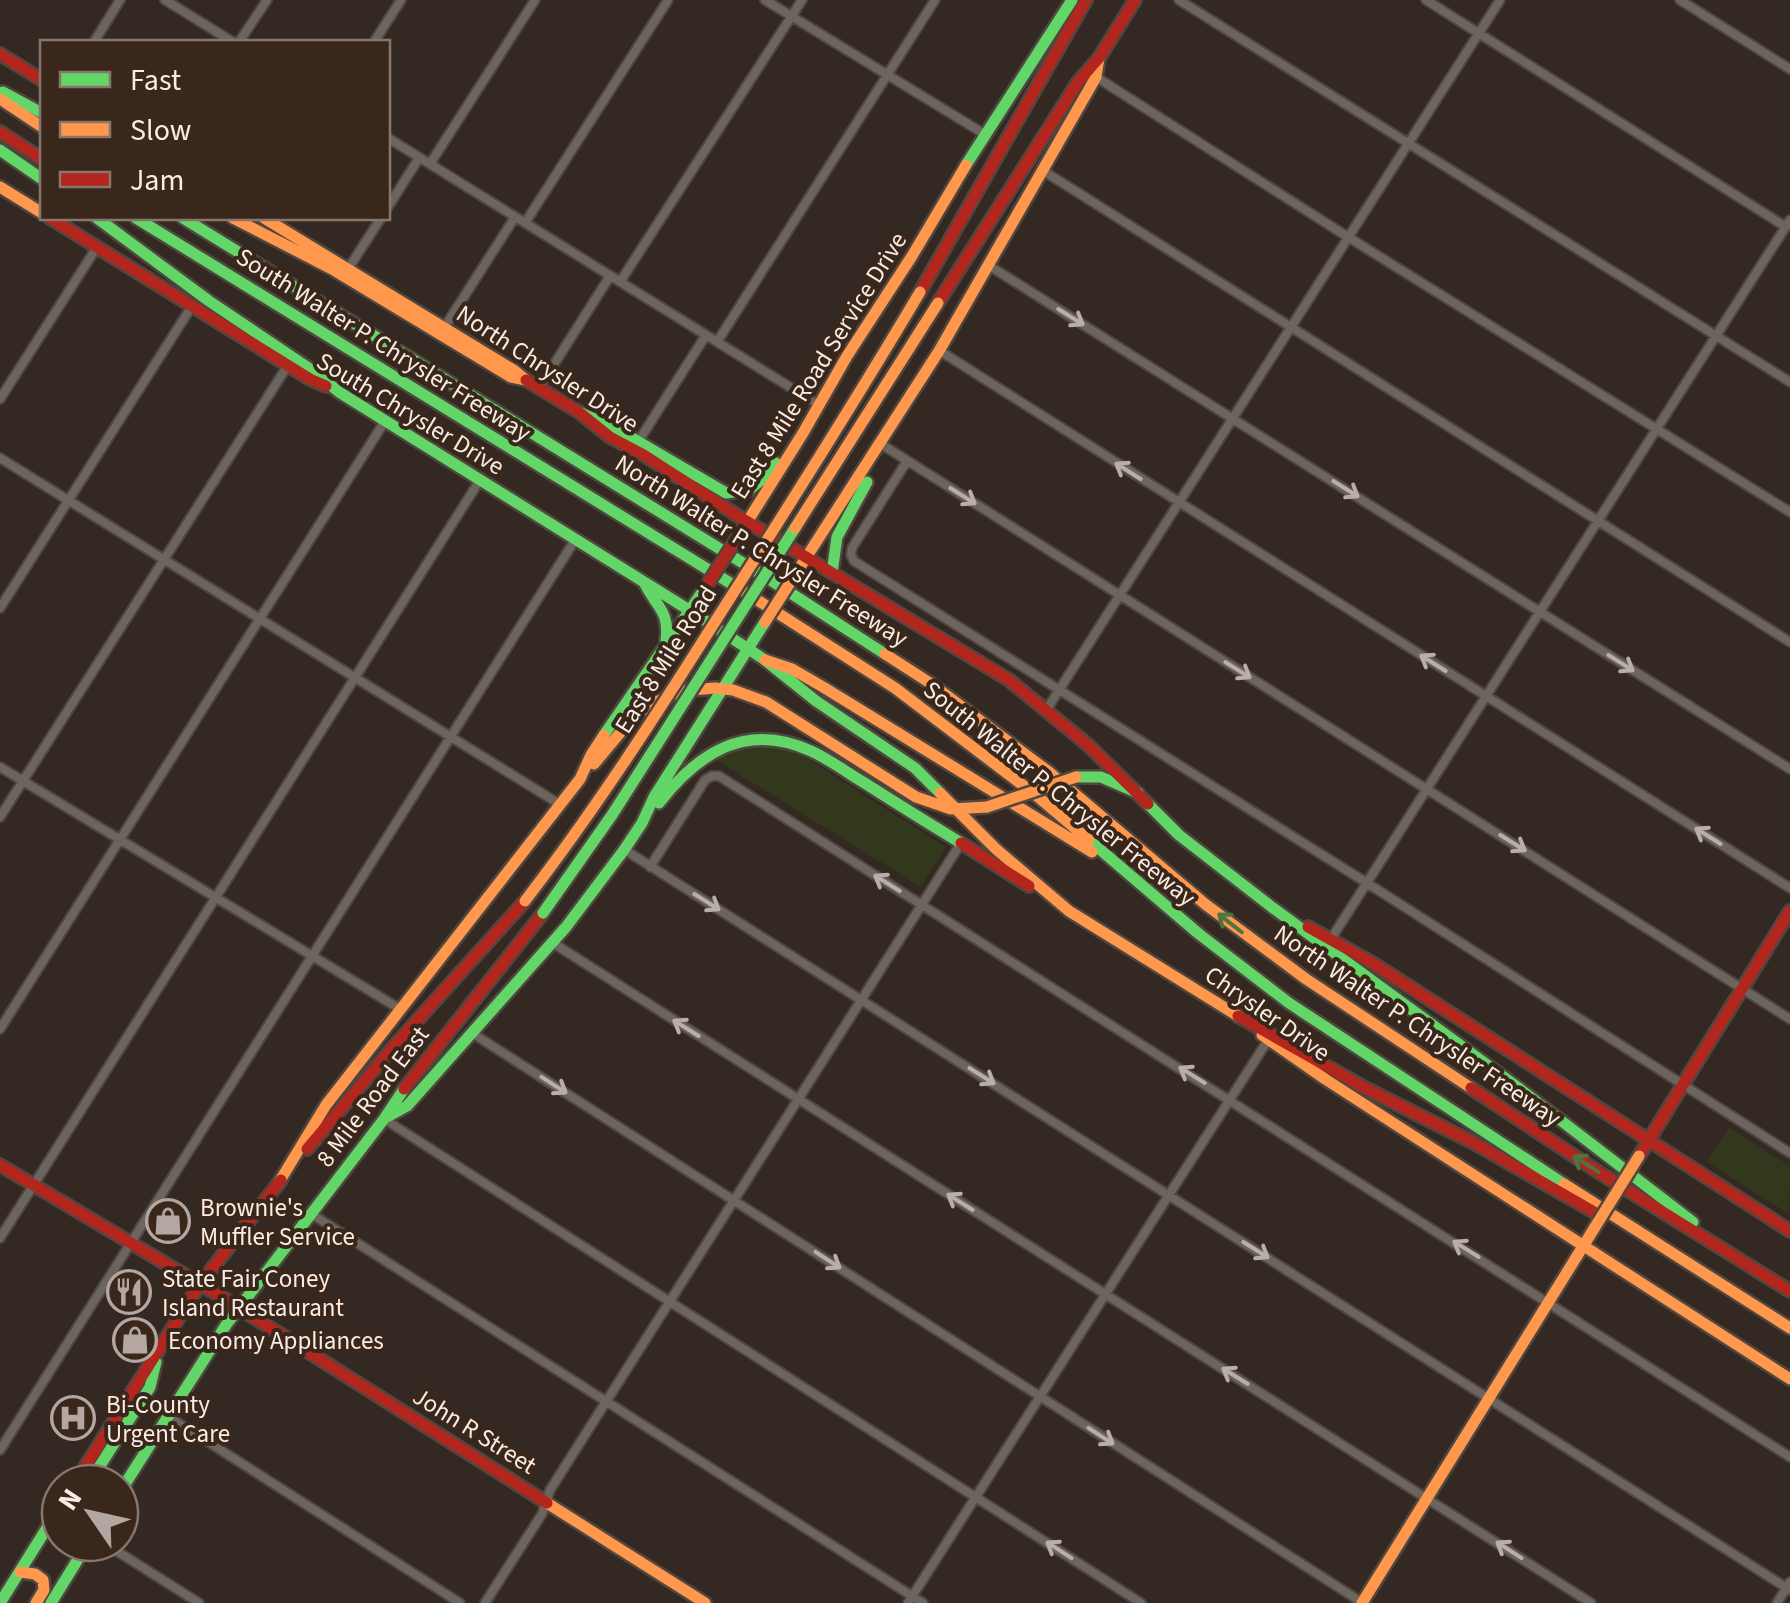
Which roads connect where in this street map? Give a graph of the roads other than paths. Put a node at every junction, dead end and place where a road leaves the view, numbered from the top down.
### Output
1 (120, 0) edge
2 (164, 0) edge
3 (266, 0) edge
4 (401, 0) edge
5 (534, 0) edge
6 (668, 0) edge
7 (765, 0) edge
8 (802, 0) edge
9 (936, 0) edge
10 (1072, 0) edge
11 (1086, 0) edge
12 (1135, 0) edge
13 (1179, 0) edge
14 (1426, 0) edge
15 (1500, 0) edge
16 (1680, 0) edge
17 (792, 16) junction
18 (1478, 33) junction
19 (95, 40) edge
20 (229, 40) edge
21 (234, 40) edge
22 (375, 40) edge
23 (0, 54) edge
24 (1099, 58) junction
25 (1790, 70) edge
26 (888, 75) junction
27 (1096, 77) junction
28 (40, 79) edge
29 (0, 90) edge
30 (0, 99) edge
31 (40, 112) edge
32 (40, 126) edge
33 (0, 132) edge
34 (986, 135) junction
35 (390, 139) edge
36 (1408, 142) junction
37 (0, 150) edge
38 (40, 158) edge
39 (420, 158) junction
40 (430, 164) junction
41 (1042, 170) junction
42 (40, 178) edge
43 (0, 188) edge
44 (390, 204) edge
45 (40, 212) edge
46 (515, 217) junction
47 (53, 220) edge
48 (100, 220) edge
49 (139, 220) edge
50 (186, 220) edge
51 (237, 220) edge
52 (267, 220) edge
53 (380, 220) edge
54 (525, 223) junction
55 (1789, 225) edge
56 (1348, 237) junction
57 (97, 247) junction
58 (988, 265) junction
59 (348, 269) junction
60 (610, 276) junction
61 (620, 282) junction
62 (192, 306) junction
63 (1291, 326) junction
64 (444, 328) junction
65 (706, 335) junction
66 (1715, 336) junction
67 (717, 342) junction
68 (939, 351) junction
69 (288, 365) junction
70 (526, 380) junction
71 (1790, 382) edge
72 (539, 388) junction
73 (340, 392) junction
74 (0, 398) edge
75 (819, 405) junction
76 (1232, 417) junction
77 (385, 420) junction
78 (1657, 428) junction
79 (804, 433) junction
80 (880, 444) junction
81 (641, 448) junction
82 (0, 458) edge
83 (906, 461) junction
84 (480, 480) junction
85 (68, 500) junction
86 (1178, 502) junction
87 (1790, 512) edge
88 (1597, 520) junction
89 (748, 522) junction
90 (576, 540) junction
91 (807, 558) junction
92 (164, 559) junction
93 (832, 573) junction
94 (644, 582) junction
95 (1119, 595) junction
96 (0, 608) edge
97 (689, 610) junction
98 (1539, 612) junction
99 (260, 618) junction
100 (1790, 642) edge
101 (664, 646) junction
102 (748, 648) junction
103 (766, 660) junction
104 (355, 677) junction
105 (722, 688) junction
106 (1059, 691) junction
107 (1486, 696) junction
108 (1048, 709) junction
109 (450, 736) junction
110 (0, 767) edge
111 (1790, 769) edge
112 (580, 779) junction
113 (23, 781) junction
114 (1427, 789) junction
115 (1138, 793) junction
116 (561, 805) junction
117 (957, 809) junction
118 (0, 817) edge
119 (640, 827) junction
120 (119, 839) junction
121 (961, 844) junction
122 (624, 850) junction
123 (650, 866) junction
124 (1119, 867) junction
125 (1367, 883) junction
126 (1790, 888) edge
127 (215, 897) junction
128 (922, 905) junction
129 (1274, 908) junction
130 (1790, 910) edge
131 (1069, 911) junction
132 (543, 913) joint
133 (1331, 940) junction
134 (551, 942) junction
135 (311, 955) junction
136 (1742, 988) junction
137 (861, 1000) junction
138 (400, 1009) junction
139 (1238, 1016) junction
140 (1790, 1019) edge
141 (0, 1028) edge
142 (472, 1033) junction
143 (1268, 1040) junction
144 (1683, 1084) junction
145 (798, 1099) junction
146 (1229, 1099) junction
147 (384, 1119) junction
148 (1649, 1140) junction
149 (1790, 1153) edge
150 (0, 1164) edge
151 (278, 1184) junction
152 (33, 1185) junction
153 (1168, 1194) junction
154 (734, 1200) junction
155 (310, 1213) junction
156 (1619, 1220) junction
157 (1790, 1230) edge
158 (0, 1238) edge
159 (130, 1242) junction
160 (1583, 1246) junction
161 (1729, 1251) junction
162 (200, 1284) junction
163 (1790, 1291) edge
164 (1105, 1293) junction
165 (669, 1302) junction
166 (1548, 1302) junction
167 (238, 1308) junction
168 (1790, 1328) edge
169 (160, 1346) junction
170 (1790, 1379) edge
171 (1039, 1396) junction
172 (1489, 1397) junction
173 (606, 1402) junction
174 (167, 1417) junction
175 (0, 1450) edge
176 (1790, 1457) edge
177 (87, 1463) edge
178 (102, 1463) edge
179 (138, 1463) edge
180 (975, 1497) junction
181 (1427, 1498) junction
182 (546, 1502) junction
183 (40, 1540) edge
184 (76, 1563) edge
185 (136, 1563) edge
186 (20, 1572) junction
187 (1789, 1587) edge
188 (911, 1600) edge
189 (0, 1603) edge
190 (36, 1603) edge
191 (51, 1603) edge
192 (199, 1603) edge
193 (460, 1603) edge
194 (485, 1603) edge
195 (705, 1603) edge
196 (924, 1603) edge
197 (1141, 1603) edge
198 (1363, 1603) edge
199 (1591, 1603) edge
200 (1777, 1603) edge

1 - 19 street
2 - 20 street
3 - 21 street
4 - 22 street
5 - 40 street
6 - 54 street
7 - 17 street
8 - 17 street
9 - 26 street
10 - 34 main road, East 8 Mile Road Service Drive
11 - 151 main road, East 8 Mile Road, bridge
12 - 24 main road, East 8 Mile Road
13 - 36 street
14 - 18 street
15 - 18 street
16 - 25 street
17 - 26 street
17 - 61 street
18 - 36 street
18 - 55 street
23 - 28 main road
24 - 27 main road, East 8 Mile Road
24 - 132 main road, East 8 Mile Road, bridge
26 - 34 street
26 - 67 street
27 - 41 main road, East 8 Mile Road
27 - 56 street
29 - 31 main road
30 - 32 main road
33 - 38 main road
34 - 75 main road, East 8 Mile Road Service Drive
35 - 39 street
36 - 56 street
36 - 66 street
37 - 42 main road
39 - 40 street
39 - 44 street
40 - 46 street
41 - 58 main road, East 8 Mile Road
41 - 63 street
43 - 45 main road
46 - 54 street
46 - 64 street
47 - 57 main road, South Chrysler Drive
48 - 73 main road
49 - 124 main road, South Walter P. Chrysler Freeway
161 -> 50 main road, North Walter P. Chrysler Freeway
51 - 70 main road
52 - 59 main road, North Chrysler Drive
53 - 59 street
54 - 60 street
55 - 66 street
56 - 63 street
56 - 78 street
57 - 62 main road, South Chrysler Drive
57 - 74 street
58 - 68 main road, East 8 Mile Road
58 -> 76 street
59 - 64 main road, North Chrysler Drive
60 - 61 street
60 - 72 street
61 - 65 street
62 - 69 main road, South Chrysler Drive
62 - 85 street
63 - 76 street
63 - 88 street
64 - 70 main road, North Chrysler Drive
65 - 67 street
65 - 81 street
66 - 71 street
66 - 78 street
67 - 75 street
68 - 80 main road, East 8 Mile Road
86 -> 68 street
69 - 73 main road, South Chrysler Drive
69 - 92 street
70 - 72 main road, North Chrysler Drive
72 - 81 main road, North Chrysler Drive
73 - 77 main road, South Chrysler Drive
75 - 79 main road, East 8 Mile Road Service Drive
76 - 86 street
76 -> 98 street
77 - 84 main road, South Chrysler Drive
77 - 99 street
78 - 87 street
78 - 88 street
79 - 81 main road
79 - 89 main road, East 8 Mile Road Service Drive
80 - 83 street
80 - 91 main road, East 8 Mile Road
80 - 93 main road
81 - 89 main road, North Chrysler Drive
82 - 85 street
83 -> 95 street
83 - 106 street
84 - 90 main road, South Chrysler Drive
84 - 104 street
85 - 92 street
85 - 96 street
86 - 95 street
107 -> 86 street
88 - 98 street
88 - 100 street
89 - 91 main road, North Chrysler Drive
89 - 97 main road, East 8 Mile Road Service Drive, bridge
90 - 94 main road, South Chrysler Drive
90 - 109 street
91 - 93 main road
91 - 102 main road, East 8 Mile Road, bridge
92 - 99 street
92 - 113 street
93 - 108 main road
94 - 97 main road, South Chrysler Drive
94 - 101 main road
95 - 106 street
95 -> 114 street
97 - 101 main road, East 8 Mile Road Service Drive
97 - 102 main road, South Chrysler Drive
98 - 107 street
98 -> 111 street
99 - 104 street
99 - 120 street
101 - 112 main road, East 8 Mile Road Service Drive
102 - 103 main road, Chrysler Drive
102 - 105 main road
103 - 117 main road, Chrysler Drive
103 - 124 main road
104 - 109 street
104 - 127 street
105 - 112 main road
105 - 117 main road
105 - 119 main road
106 - 108 street
106 - 125 street
107 - 114 street
126 -> 107 street
108 - 115 main road
109 - 116 street
109 - 135 street
110 - 113 street
112 - 116 main road, East 8 Mile Road Service Drive
113 - 118 street
113 - 120 street
114 - 125 street
114 -> 136 street
115 - 117 main road, bridge
115 - 129 main road
116 - 138 main road, East 8 Mile Road Service Drive
117 - 131 main road, Chrysler Drive
119 - 121 main road
119 - 122 main road
120 - 127 street
120 - 141 street
121 - 128 street
121 - 131 main road
122 - 123 street
122 - 134 main road
128 -> 123 street
123 -> 137 street
124 - 156 main road, South Walter P. Chrysler Freeway
125 - 133 street
125 - 144 street
127 - 135 street
127 - 152 street
128 - 137 street
146 -> 128 street
129 - 133 main road
129 - 161 main road
130 - 136 main road
131 - 139 main road, Chrysler Drive
132 - 147 main road, 8 Mile Road East
133 - 148 main road
134 - 142 main road
145 -> 134 street
135 - 138 street
135 - 159 street
136 - 140 street
136 - 144 main road
137 - 145 street
137 -> 153 street
138 - 151 main road, East 8 Mile Road Service Drive
139 - 143 main road, Chrysler Drive
139 - 156 main road
142 - 147 main road
142 -> 154 street
143 - 146 street
143 - 160 main road, Chrysler Drive
144 - 148 main road
144 - 149 street
145 - 154 street
164 -> 145 street
146 - 153 street
166 -> 146 street
147 - 155 main road, 8 Mile Road East
147 - 165 street
148 - 157 main road
148 - 160 main road, bridge
150 - 152 main road, John R Street
151 - 162 main road, East 8 Mile Road
152 - 158 street
152 - 159 main road, John R Street
153 - 164 street
153 -> 172 street
154 - 165 street
154 -> 171 street
155 - 167 main road, 8 Mile Road East
155 - 173 street
156 - 168 main road, South Walter P. Chrysler Freeway
159 - 162 main road, John R Street
159 - 175 street
160 - 166 main road
160 - 170 main road, Chrysler Drive
161 - 163 main road, North Walter P. Chrysler Freeway
162 - 167 main road, John R Street
162 - 169 main road, East 8 Mile Road
164 - 171 street
181 -> 164 street
165 - 173 street
165 - 180 street
166 - 172 main road
166 - 176 street
167 - 174 main road, 8 Mile Road East
167 - 182 main road, John R Street
169 - 177 main road, East 8 Mile Road
169 - 178 main road
171 - 180 street
171 -> 198 street
172 - 181 main road
172 - 187 street
173 - 182 street
173 - 188 street
174 - 179 main road, 8 Mile Road East
174 - 193 street
180 - 188 street
197 -> 180 street
181 - 198 main road
199 -> 181 street
182 - 194 street
182 - 195 main road, John R Street
183 - 186 main road
184 - 191 main road
185 - 192 street
186 - 189 main road
186 - 190 main road
187 - 200 street
188 - 196 street

